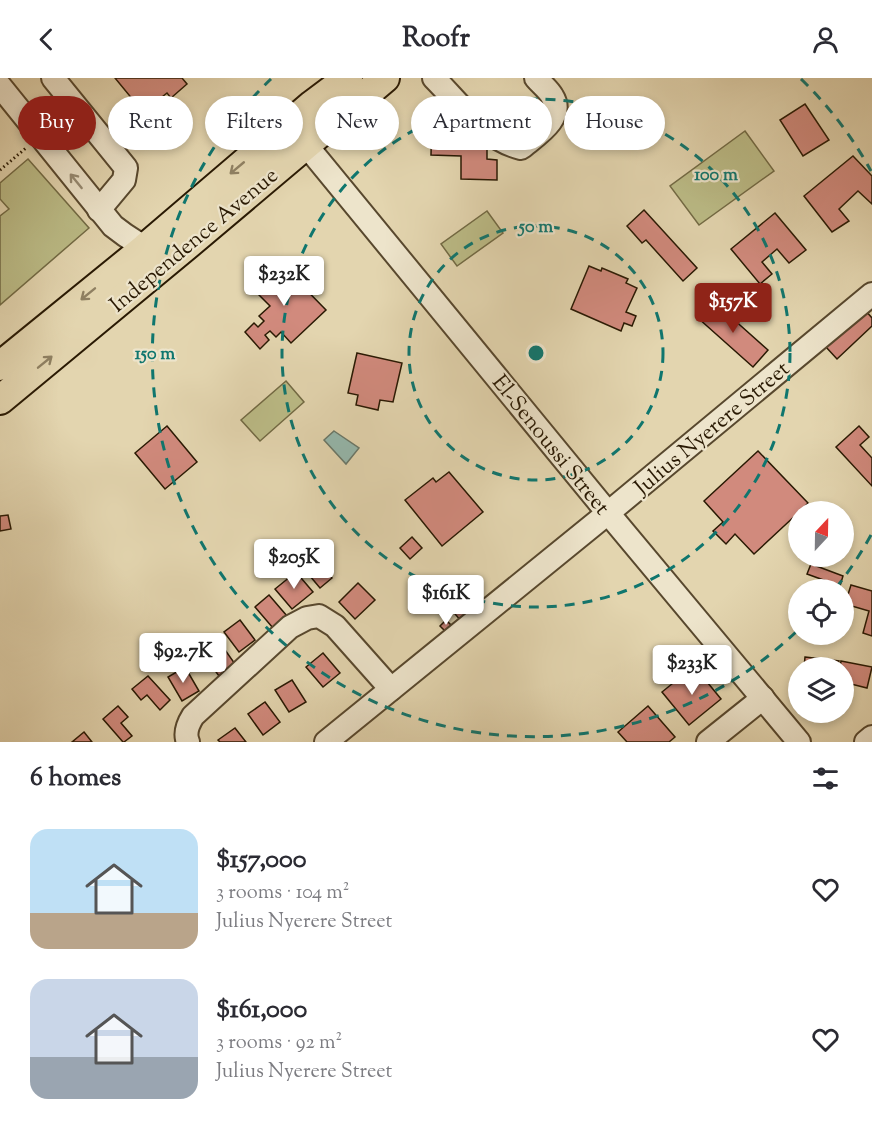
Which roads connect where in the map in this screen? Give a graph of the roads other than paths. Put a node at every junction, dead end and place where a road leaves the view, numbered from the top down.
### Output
1 (53, 78) edge
2 (348, 78) edge
3 (385, 78) edge
4 (434, 78) edge
5 (536, 78) edge
6 (0, 86) edge
7 (306, 145) junction
8 (99, 210) junction
9 (145, 248) junction
10 (872, 294) edge
11 (0, 366) edge
12 (0, 399) edge
13 (608, 513) junction
14 (391, 689) junction
15 (763, 698) junction
16 (872, 737) edge
17 (188, 742) edge
18 (326, 742) edge
19 (708, 742) edge
20 (799, 742) edge
21 (866, 742) edge

1 - 8 street
2 -> 9 main road, Independence Avenue
3 - 7 main road, Independence Avenue
4 - 5 street
8 -> 6 street
12 -> 7 main road, Independence Avenue
7 - 13 street, El-Senoussi Street
8 - 9 street
9 -> 11 main road, Independence Avenue
10 - 13 street, Julius Nyerere Street
13 - 14 street, Julius Nyerere Street
13 - 15 street, El-Senoussi Street
14 - 17 street
14 - 18 street, Julius Nyerere Street
15 - 19 street
15 - 20 street, El-Senoussi Street
16 - 21 street

